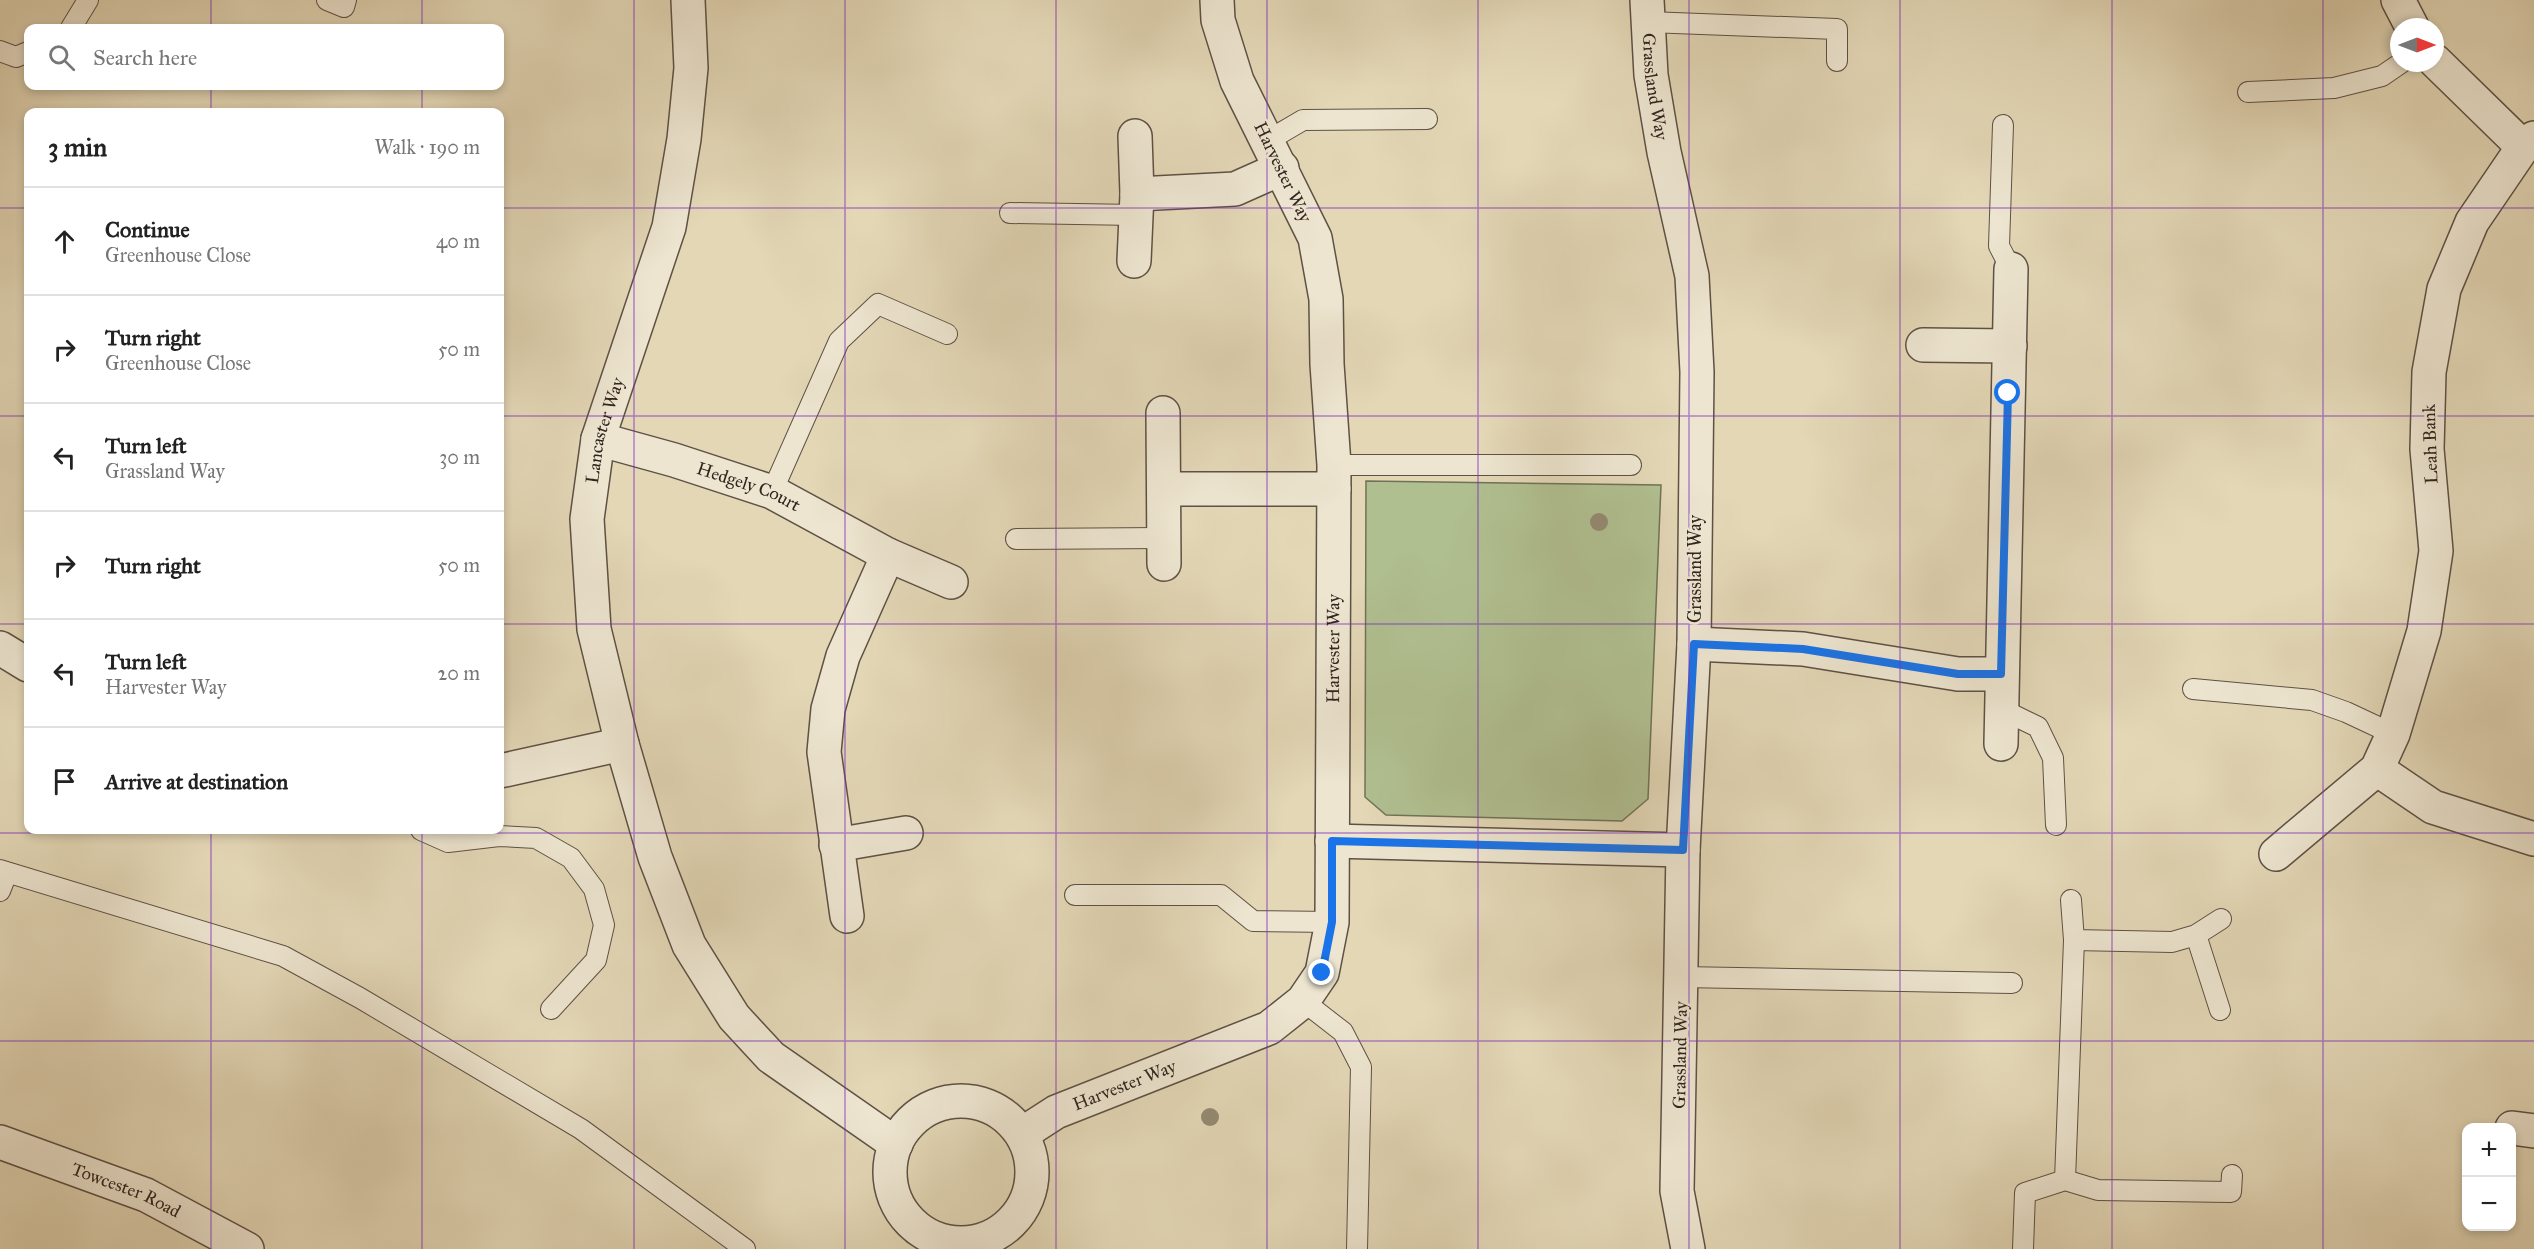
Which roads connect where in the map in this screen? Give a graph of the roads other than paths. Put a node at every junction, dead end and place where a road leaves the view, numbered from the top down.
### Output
1 (88, 0) edge
2 (327, 0) edge
3 (346, 0) edge
4 (688, 0) edge
5 (1217, 0) edge
6 (2398, 0) edge
7 (1648, 11) edge
8 (2407, 18) edge
9 (73, 24) edge
10 (0, 51) edge
11 (24, 54) edge
12 (1838, 60) dead end
13 (2444, 69) edge
14 (2390, 71) edge
15 (2248, 92) dead end
16 (1427, 119) dead end
17 (2003, 125) dead end
18 (1135, 136) dead end
19 (2528, 143) edge
20 (1275, 154) junction
21 (1137, 205) junction
22 (1010, 213) dead end
23 (1134, 261) dead end
24 (2011, 269) joint
25 (947, 334) dead end
26 (1923, 345) dead end
27 (2010, 346) junction
28 (1163, 413) dead end
29 (598, 439) junction
30 (1631, 465) dead end
31 (1334, 477) junction
32 (1164, 489) junction
33 (772, 492) junction
34 (1016, 539) dead end
35 (1164, 551) joint
36 (888, 555) junction
37 (951, 582) dead end
38 (1694, 644) junction
39 (0, 648) edge
40 (24, 663) edge
41 (2001, 674) junction
42 (2193, 689) dead end
43 (2001, 709) junction
44 (2393, 735) junction
45 (622, 744) junction
46 (2001, 744) dead end
47 (2377, 769) junction
48 (504, 770) edge
49 (2056, 825) dead end
50 (906, 833) dead end
51 (431, 834) edge
52 (2534, 838) edge
53 (1332, 841) junction
54 (836, 845) junction
55 (1683, 850) junction
56 (2276, 854) dead end
57 (2, 878) edge
58 (1075, 895) dead end
59 (2071, 900) dead end
60 (847, 916) dead end
61 (2221, 919) dead end
62 (1332, 922) junction
63 (2196, 935) junction
64 (2074, 940) junction
65 (1681, 977) junction
66 (2012, 983) dead end
67 (1303, 1001) junction
68 (551, 1009) dead end
69 (2220, 1010) dead end
70 (2516, 1128) edge
71 (2534, 1131) edge
72 (1022, 1134) junction
73 (0, 1142) edge
74 (896, 1144) junction
75 (2232, 1175) dead end
76 (2065, 1180) junction
77 (995, 1243) edge
78 (247, 1249) edge
79 (745, 1249) edge
80 (1357, 1249) edge
81 (1688, 1249) edge
82 (2023, 1249) edge

1 - 9 lane
2 - 3 lane
4 - 29 street, Lancaster Way
5 - 20 street, Harvester Way
6 - 8 street
7 - 12 lane
7 - 38 street, Grassland Way
10 - 11 lane
13 - 19 street
14 - 15 lane
16 - 20 lane
17 - 24 lane
18 - 21 street
19 - 44 street, Leah Bank
20 - 21 street
20 - 31 street, Harvester Way
21 - 22 lane
21 - 23 street
24 - 27 street
25 - 33 lane
26 - 27 street
27 - 41 street
28 - 32 street
29 - 33 street, Hedgely Court
29 - 45 street, Lancaster Way
30 - 31 lane
31 - 32 street
31 - 53 street, Harvester Way
32 - 35 street
33 - 36 street, Hedgely Court
34 - 35 lane
36 - 37 street, Hedgely Court
36 - 54 street
38 - 41 street
38 - 55 street, Grassland Way
39 - 40 street
41 - 43 street
42 - 44 lane
43 - 46 street
43 - 49 lane
44 - 47 street, Leah Bank
45 - 48 street
45 - 74 street, Lancaster Way
47 - 52 street
47 - 56 street
50 - 54 street
51 - 68 lane
53 - 55 street
53 - 62 street, Harvester Way
54 - 60 street
55 - 65 street, Grassland Way
57 - 79 lane
58 - 62 lane
59 - 64 lane
61 - 63 lane
62 - 67 street, Harvester Way
63 - 64 lane
63 - 69 lane
64 - 76 lane
65 - 66 lane
65 - 81 street, Grassland Way
67 - 72 street, Harvester Way
67 - 80 lane
70 - 71 street
72 - 74 street
72 - 77 street
73 - 78 street, Towcester Road
74 - 77 street
75 - 76 lane
76 - 82 lane

